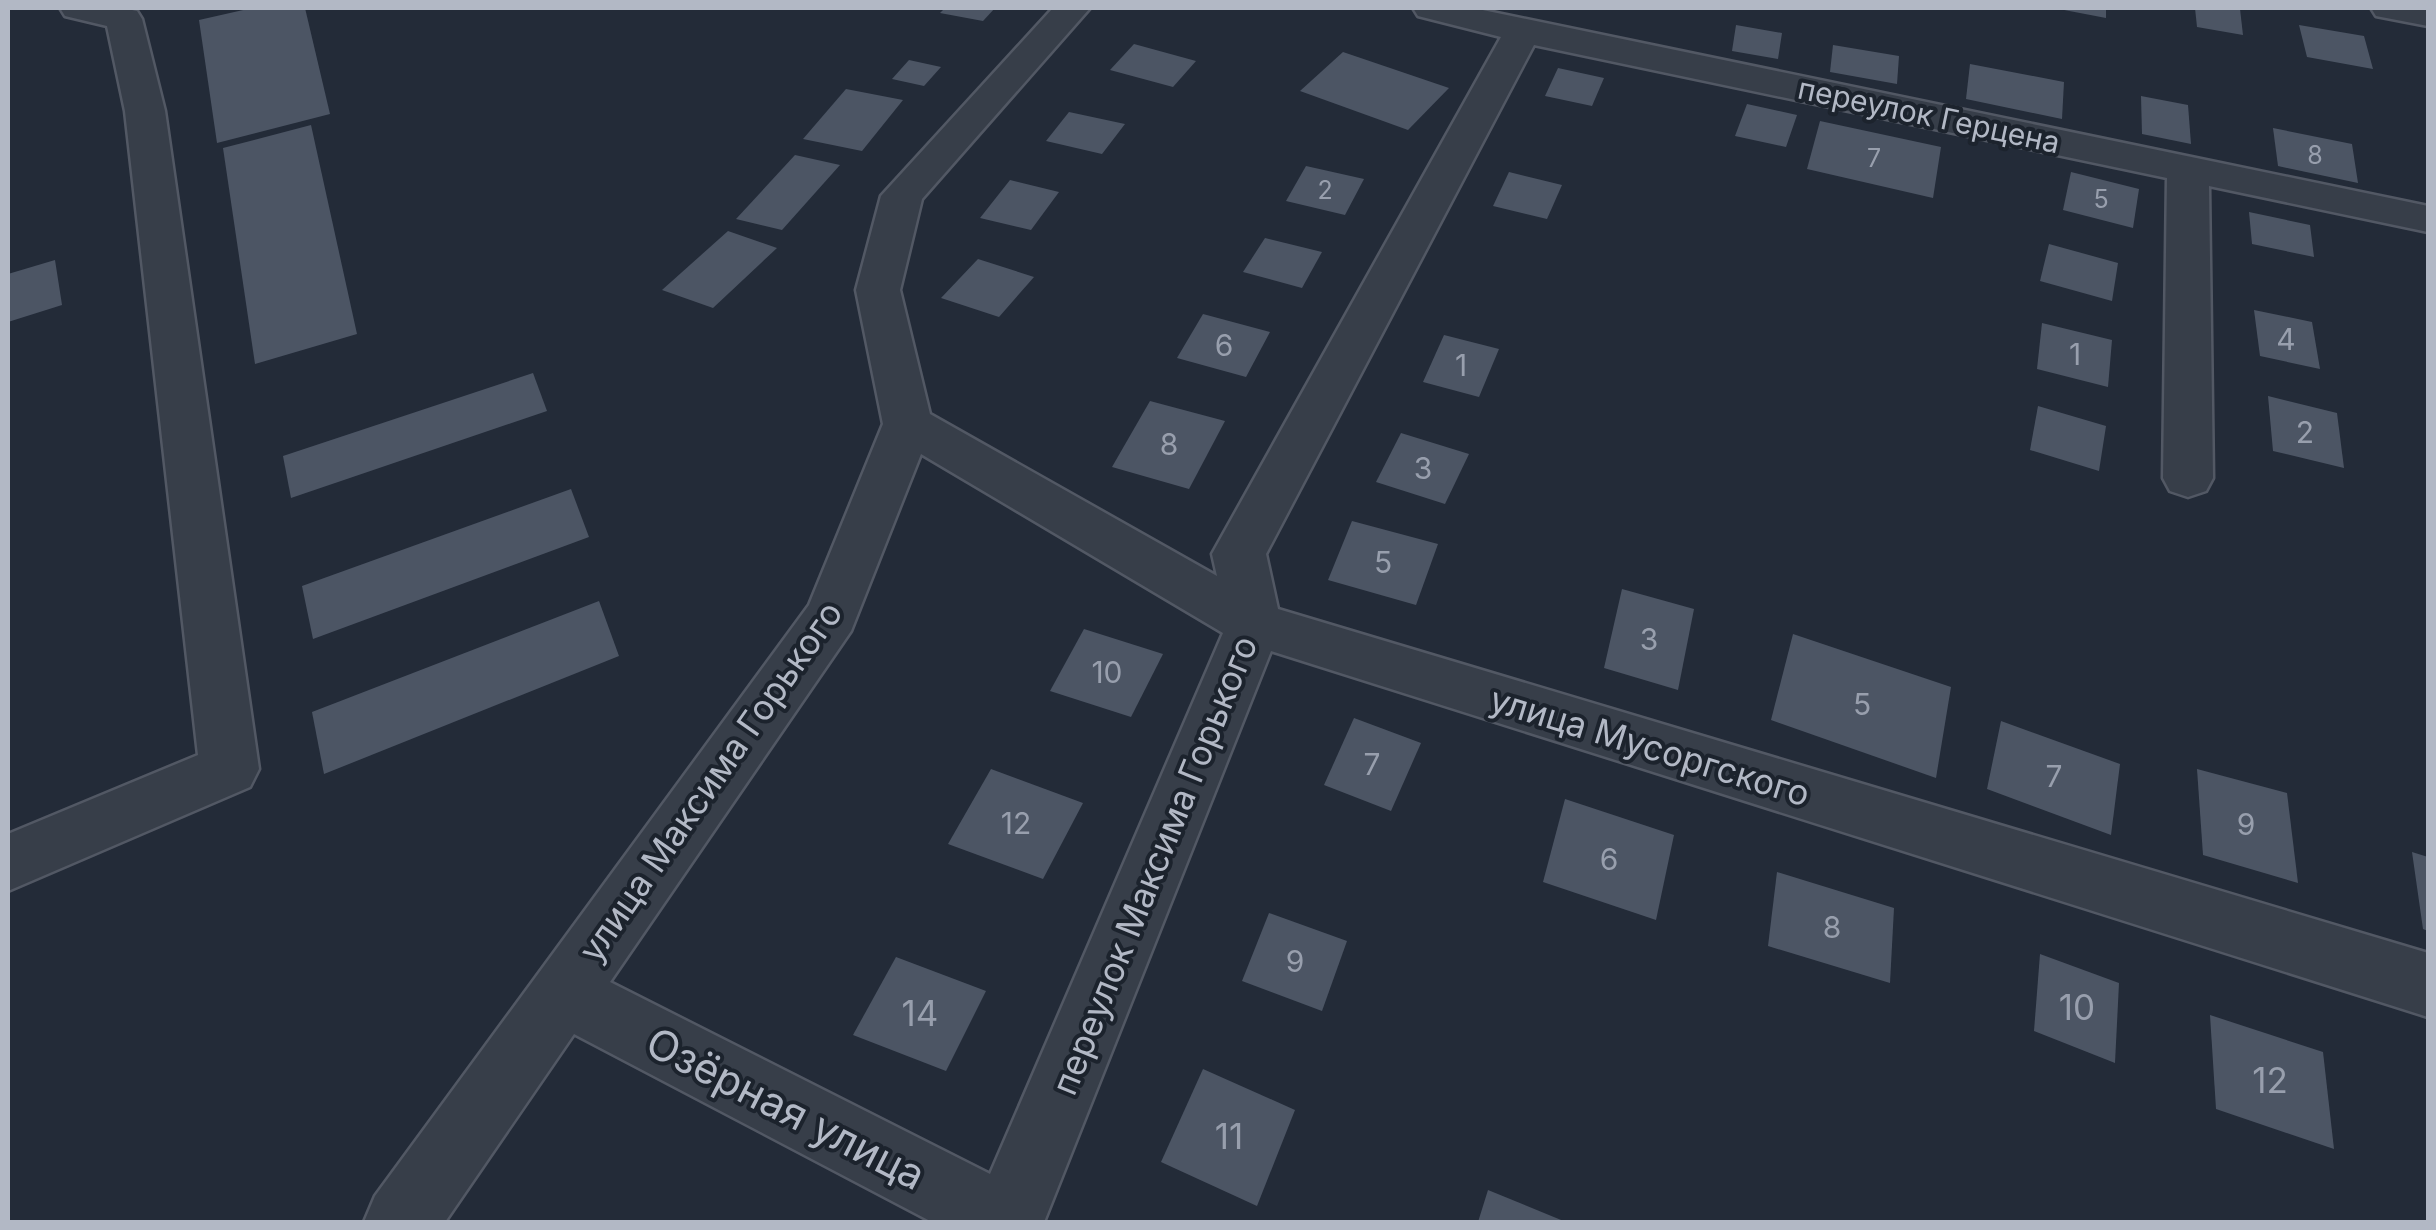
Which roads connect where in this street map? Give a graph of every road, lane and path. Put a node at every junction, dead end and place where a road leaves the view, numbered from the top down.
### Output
1 (78, 8) edge
2 (1072, 8) edge
3 (1431, 8) edge
4 (2389, 8) edge
5 (2428, 15) edge
6 (1523, 31) junction
7 (2188, 169) junction
8 (2428, 219) edge
9 (908, 424) junction
10 (2188, 478) dead end
11 (1254, 624) junction
12 (8, 863) edge
13 (2428, 985) edge
14 (564, 993) junction
15 (401, 1222) edge
16 (1008, 1222) edge

1 - 12 street
2 - 9 street
3 - 6 street, переулок Герцена
4 - 5 street
6 - 7 street, переулок Герцена
6 - 11 street, переулок Максима Горького
7 - 8 street, переулок Герцена
7 - 10 street
9 - 11 street, улица Мусоргского
9 - 14 street, улица Максима Горького
11 - 13 street, улица Мусоргского
11 - 16 street, переулок Максима Горького
14 - 15 street, улица Максима Горького
14 - 16 street, Озёрная улица

